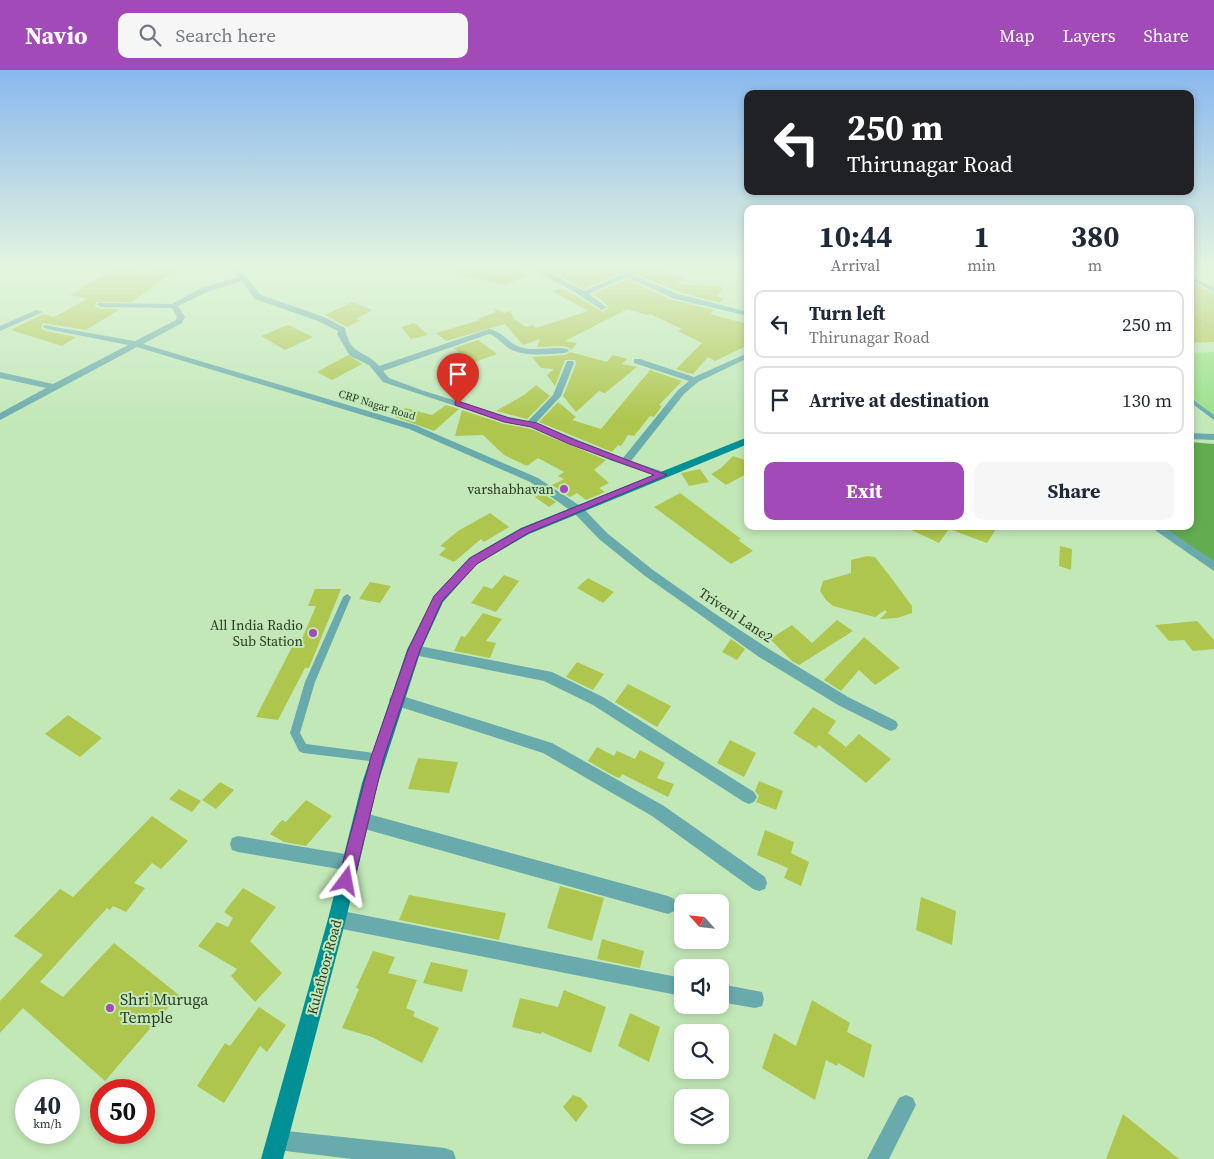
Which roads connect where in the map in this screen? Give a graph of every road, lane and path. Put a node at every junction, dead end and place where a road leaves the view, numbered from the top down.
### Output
1 (24, 319) edge
2 (179, 319) edge
3 (322, 319) edge
4 (1198, 319) joint
5 (1194, 320) edge
6 (47, 327) dead end
7 (1214, 329) edge
8 (0, 330) edge
9 (136, 344) junction
10 (565, 351) dead end
11 (744, 357) edge
12 (637, 361) dead end
13 (570, 363) dead end
14 (377, 370) junction
15 (0, 374) edge
16 (695, 380) junction
17 (54, 386) junction
18 (1194, 402) edge
19 (0, 417) edge
20 (1214, 418) edge
21 (530, 424) junction
22 (1194, 436) edge
23 (1214, 437) edge
24 (744, 443) edge
25 (625, 462) junction
26 (662, 475) junction
27 (578, 510) junction
28 (1160, 530) edge
29 (1214, 567) edge
30 (347, 597) dead end
31 (414, 650) junction
32 (396, 700) junction
33 (891, 725) dead end
34 (378, 757) junction
35 (749, 797) dead end
36 (361, 820) junction
37 (238, 844) dead end
38 (350, 863) junction
39 (759, 883) dead end
40 (668, 905) dead end
41 (337, 919) junction
42 (674, 985) edge
43 (729, 995) edge
44 (755, 999) dead end
45 (906, 1105) dead end
46 (275, 1149) edge
47 (445, 1159) edge
48 (878, 1159) edge

1 - 8 street
2 - 9 street
3 - 14 street
4 - 5 path
4 - 7 path
6 - 9 street, CRP Nagar Road
9 - 17 street
9 - 27 street, CRP Nagar Road
10 - 14 street
11 - 16 street
12 - 16 street
13 - 21 street
14 - 21 street
15 - 17 street
16 - 25 street
17 - 19 street
18 - 20 lane
21 - 25 street
22 - 23 street
24 - 26 main road, Kulathoor Road
25 - 26 street
26 - 27 main road, Kulathoor Road
27 - 31 main road, Kulathoor Road
27 - 33 street, Triveni Lane2
28 - 29 street
30 - 34 lane
31 - 32 main road, Kulathoor Road
31 - 35 street
32 - 34 main road, Kulathoor Road
32 - 39 street
34 - 36 main road, Kulathoor Road
36 - 38 main road, Kulathoor Road
36 - 40 street
37 - 38 street
38 - 41 main road, Kulathoor Road
41 - 42 street
41 - 46 main road, Kulathoor Road
43 - 44 street
45 - 48 street
46 - 47 street

